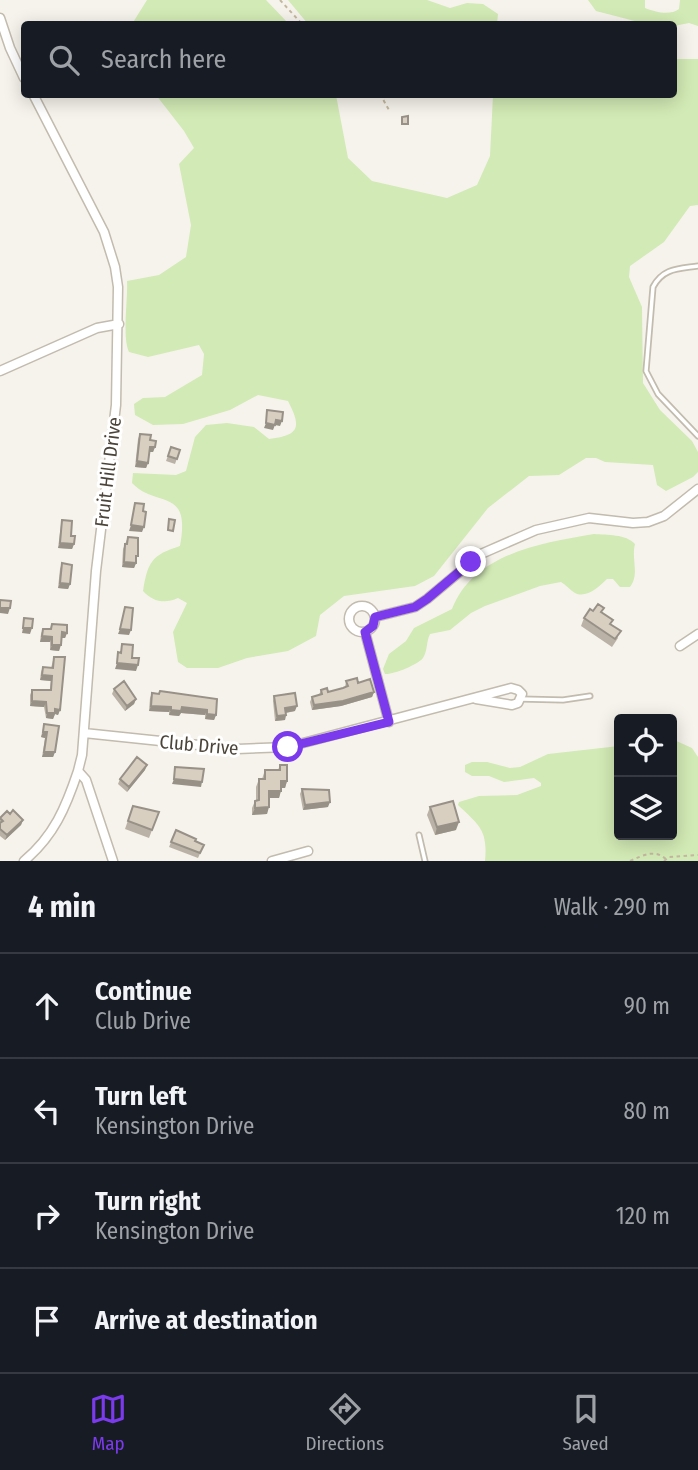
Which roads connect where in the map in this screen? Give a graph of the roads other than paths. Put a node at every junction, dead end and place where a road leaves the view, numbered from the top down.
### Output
1 (0, 18) edge
2 (21, 72) edge
3 (35, 98) edge
4 (698, 265) edge
5 (119, 324) junction
6 (0, 371) edge
7 (698, 436) edge
8 (698, 488) edge
9 (375, 617) junction
10 (365, 632) junction
11 (698, 634) edge
12 (680, 646) dead end
13 (590, 696) dead end
14 (476, 699) junction
15 (521, 699) junction
16 (389, 722) junction
17 (84, 733) junction
18 (78, 771) junction
19 (419, 835) dead end
20 (308, 851) dead end
21 (24, 861) edge
22 (113, 861) edge
23 (272, 861) edge
24 (425, 861) edge

1 - 2 street
3 - 5 street, Fruit Hill Drive
4 - 7 lane
5 - 6 street
5 - 17 street, Fruit Hill Drive
8 - 9 street
9 - 10 street
9 - 10 street
10 - 16 street
11 - 12 street
13 - 15 lane
14 - 15 street, Club Drive
14 - 15 street, Club Drive
14 - 16 street, Club Drive
16 - 17 street, Club Drive
17 - 18 street, Fruit Hill Drive
18 - 21 street
18 - 22 street
19 - 24 lane
20 - 23 street

